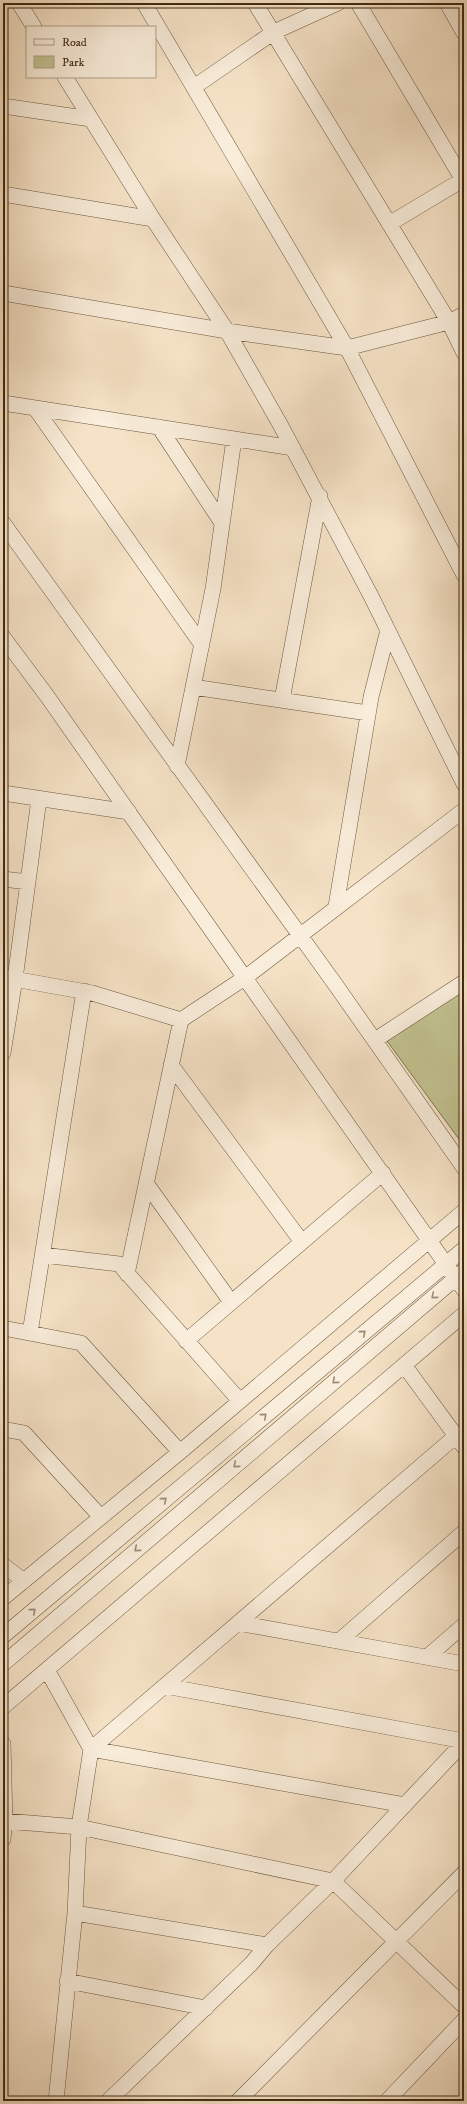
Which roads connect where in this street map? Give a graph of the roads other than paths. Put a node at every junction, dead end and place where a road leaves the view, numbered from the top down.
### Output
1 (19, 3) edge
2 (144, 3) edge
3 (256, 3) edge
4 (338, 3) edge
5 (358, 3) edge
6 (447, 3) edge
7 (33, 26) edge
8 (274, 32) junction
9 (464, 33) edge
10 (66, 78) edge
11 (194, 87) junction
12 (3, 106) edge
13 (91, 119) junction
14 (464, 180) edge
15 (3, 194) edge
16 (153, 220) junction
17 (389, 224) junction
18 (3, 293) edge
19 (464, 314) edge
20 (449, 322) junction
21 (227, 332) junction
22 (347, 348) junction
23 (464, 353) edge
24 (3, 403) edge
25 (35, 408) junction
26 (159, 427) junction
27 (234, 439) junction
28 (293, 448) junction
29 (320, 496) junction
30 (3, 523) edge
31 (222, 523) junction
32 (464, 575) edge
33 (388, 630) junction
34 (3, 637) edge
35 (202, 645) junction
36 (193, 687) junction
37 (282, 700) junction
38 (368, 713) junction
39 (177, 766) junction
40 (464, 784) edge
41 (3, 794) edge
42 (39, 799) junction
43 (464, 810) edge
44 (129, 812) junction
45 (3, 879) edge
46 (28, 882) junction
47 (336, 906) junction
48 (300, 935) junction
49 (9, 978) edge
50 (246, 978) junction
51 (464, 982) edge
52 (84, 991) junction
53 (181, 1020) junction
54 (375, 1040) junction
55 (3, 1053) edge
56 (171, 1065) junction
57 (464, 1168) edge
58 (383, 1173) junction
59 (146, 1183) junction
60 (464, 1211) edge
61 (429, 1240) junction
62 (302, 1242) junction
63 (464, 1249) edge
64 (42, 1254) junction
65 (445, 1264) junction
66 (127, 1274) junction
67 (461, 1280) edge
68 (232, 1302) junction
69 (464, 1314) edge
70 (3, 1328) edge
71 (30, 1333) junction
72 (186, 1341) junction
73 (404, 1365) junction
74 (240, 1401) junction
75 (3, 1429) edge
76 (460, 1441) edge
77 (180, 1452) junction
78 (100, 1516) junction
79 (464, 1532) edge
80 (3, 1565) edge
81 (24, 1580) junction
82 (3, 1598) edge
83 (238, 1623) junction
84 (464, 1625) edge
85 (3, 1636) edge
86 (339, 1641) junction
87 (427, 1657) junction
88 (3, 1664) edge
89 (464, 1664) edge
90 (47, 1670) junction
91 (165, 1686) junction
92 (3, 1707) edge
93 (464, 1742) edge
94 (3, 1744) edge
95 (91, 1749) junction
96 (405, 1806) junction
97 (5, 1821) junction
98 (79, 1827) junction
99 (3, 1839) edge
100 (464, 1873) edge
101 (332, 1881) junction
102 (75, 1913) junction
103 (397, 1942) junction
104 (267, 1945) junction
105 (67, 1981) junction
106 (464, 2006) edge
107 (206, 2008) junction
108 (464, 2020) edge
109 (56, 2101) edge
110 (108, 2101) edge
111 (238, 2101) edge
112 (387, 2101) edge

1 - 7 street
2 - 11 street
3 - 8 street
4 - 8 street
5 - 14 street
6 - 9 street
8 - 11 street
8 - 17 street
10 - 13 street
11 - 22 street
12 - 13 street
13 - 16 street
14 - 17 street
15 - 16 street
16 - 21 street
17 - 20 street
18 - 21 street
19 - 20 street
20 - 22 street
20 - 23 street
21 - 22 street
21 - 28 street
22 - 32 street
24 - 25 street
25 - 26 street
25 - 35 street
26 - 27 street
26 - 31 street
27 - 28 street
27 - 31 street
28 - 29 street
29 - 33 street
29 - 37 street
30 - 39 street
31 - 35 street
33 - 38 street
33 - 40 street
34 - 44 street
35 - 36 street
36 - 37 street
36 - 39 street
37 - 38 street
38 - 47 street
39 - 48 street
41 - 42 street
42 - 44 street
42 - 46 street
43 - 47 street
44 - 50 street
45 - 46 street
46 - 49 street
47 - 48 street
48 - 50 street
48 - 54 street
49 - 52 street
49 - 55 street
50 - 53 street
50 - 58 street
51 - 54 street
52 - 53 street
52 - 64 street
53 - 56 street
54 - 57 street
56 - 59 street
56 - 62 street
58 - 61 street
58 - 62 street
59 - 66 street
59 - 68 street
60 - 61 street
61 - 65 street
61 - 74 street
62 - 68 street
63 - 65 street
64 - 66 street
64 - 71 street
65 - 67 street
85 -> 65 street
66 - 72 street
67 -> 88 street
68 - 72 street
69 - 73 street
70 - 71 street
71 - 77 street
72 - 74 street
73 - 76 street
73 - 90 street
74 - 77 street
75 - 78 street
76 - 83 street
77 - 78 street
78 - 81 street
79 - 86 street
80 - 81 street
81 - 82 street
83 - 86 street
83 - 91 street
84 - 87 street
86 - 87 street
87 - 89 street
90 - 92 street
90 - 95 street
91 - 93 street
91 - 95 street
93 - 96 street
94 - 97 street
95 - 96 street
95 - 98 street
96 - 101 street
97 - 98 street
97 - 99 street
98 - 101 street
98 - 102 street
100 - 103 street
101 - 103 street
101 - 104 street
102 - 104 street
102 - 105 street
103 - 106 street
103 - 111 street
104 - 107 street
105 - 107 street
105 - 109 street
107 - 110 street
108 - 112 street

